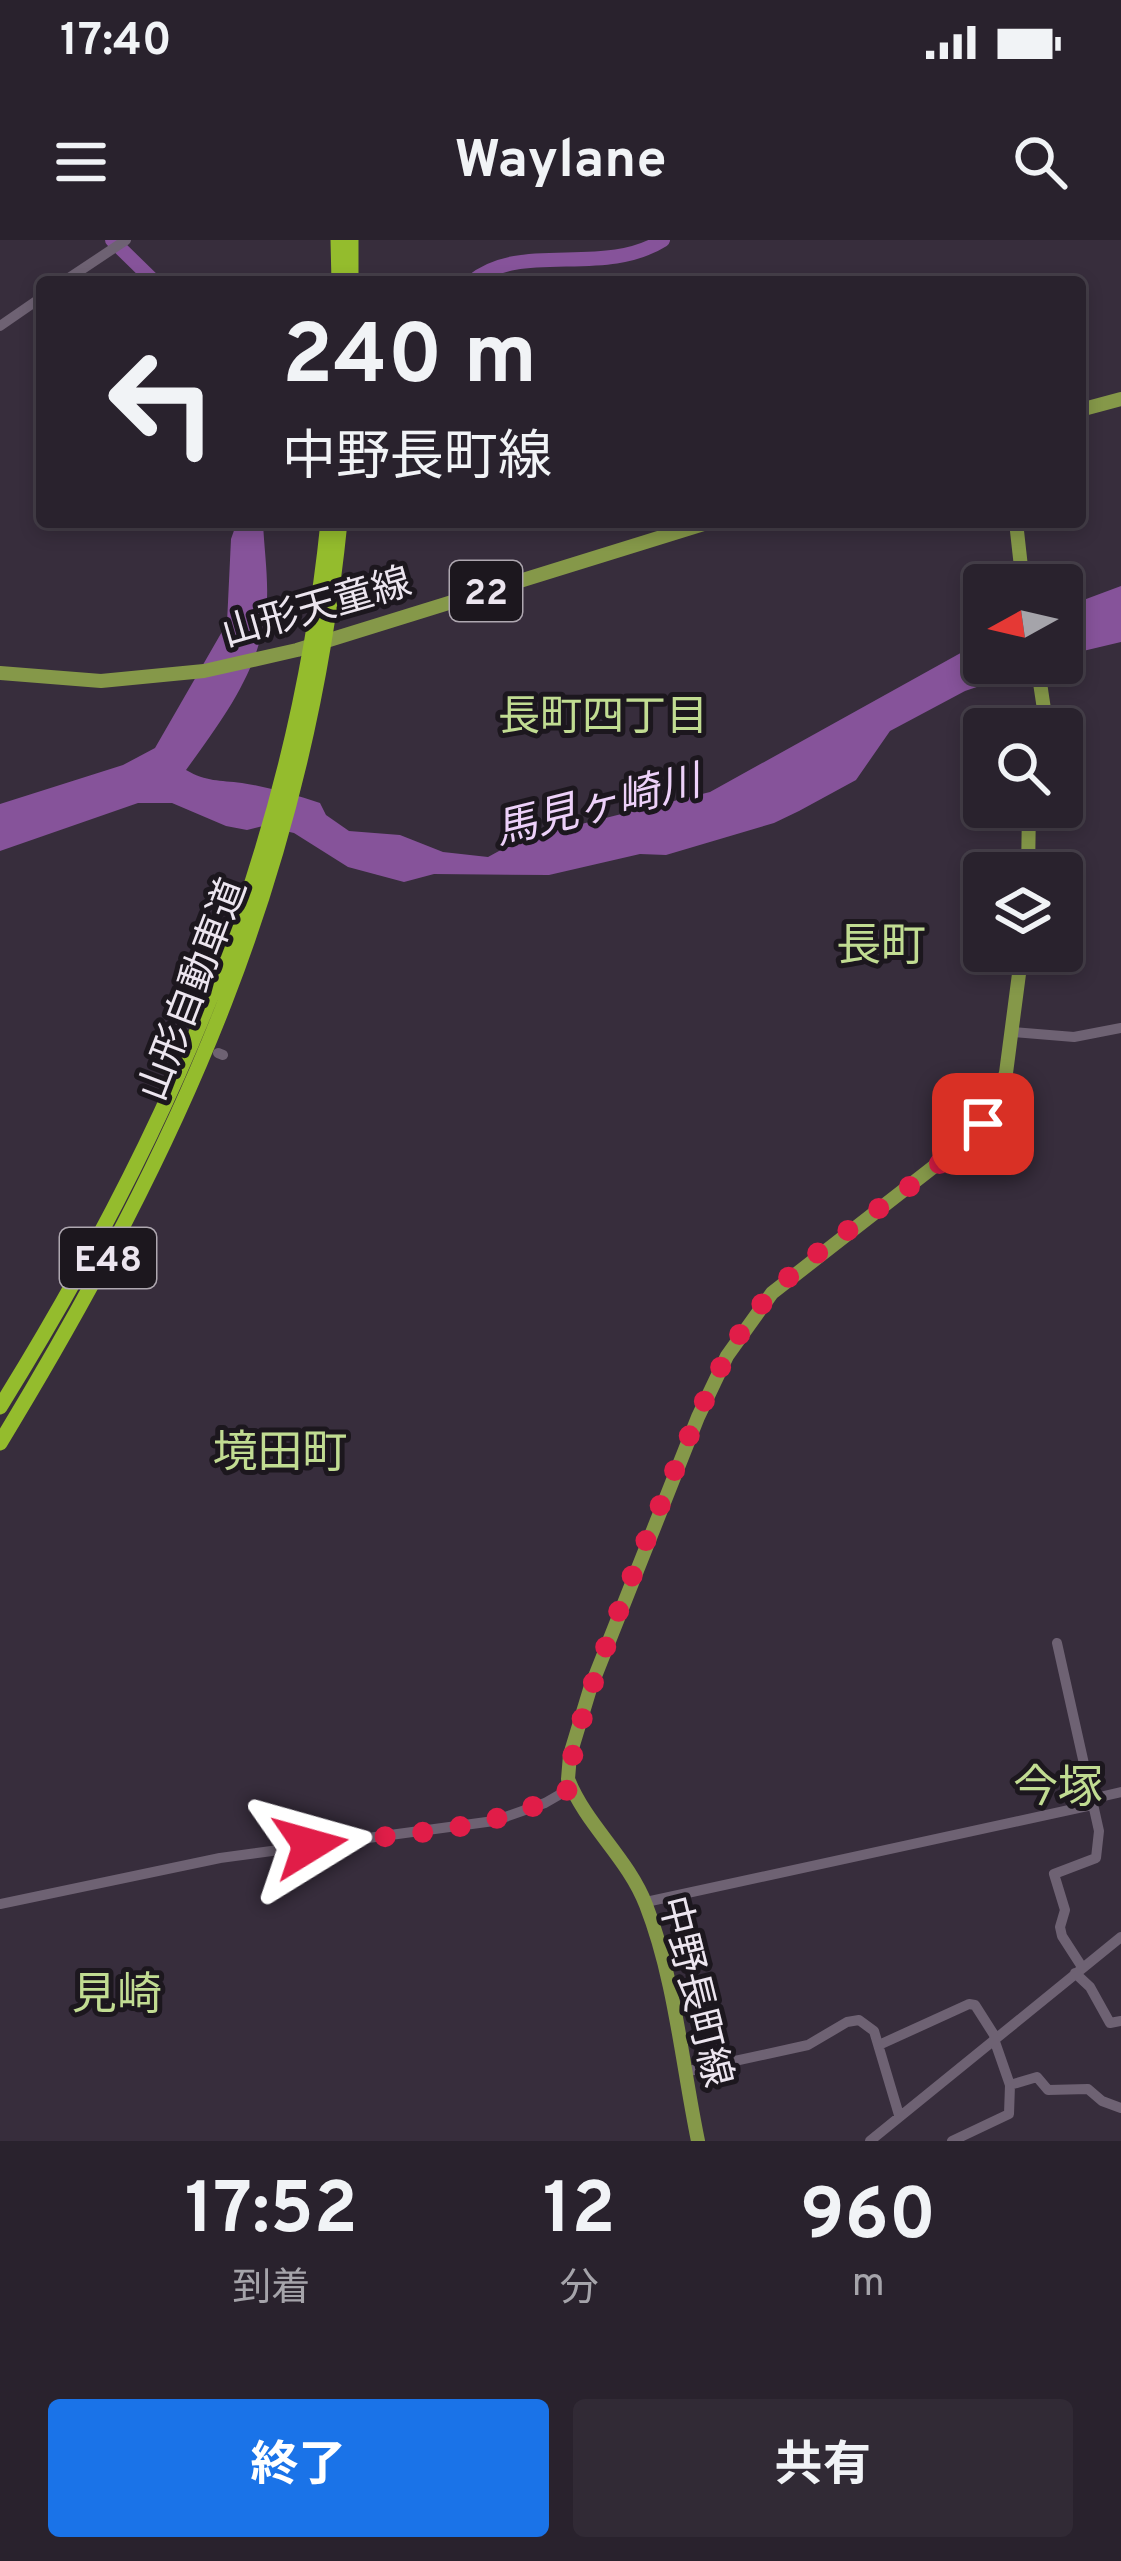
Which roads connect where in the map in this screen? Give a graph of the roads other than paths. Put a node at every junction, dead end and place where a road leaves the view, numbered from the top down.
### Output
1 (126, 240) edge
2 (338, 240) edge
3 (351, 240) edge
4 (72, 276) edge
5 (339, 276) edge
6 (351, 276) edge
7 (36, 301) edge
8 (0, 326) edge
9 (1121, 399) edge
10 (1086, 408) edge
11 (328, 528) edge
12 (339, 528) edge
13 (690, 528) edge
14 (1016, 528) edge
15 (1019, 564) edge
16 (321, 629) junction
17 (0, 674) edge
18 (1019, 972) edge
19 (1121, 1028) edge
20 (1012, 1032) junction
21 (194, 1063) junction
22 (0, 1407) edge
23 (0, 1443) edge
24 (1057, 1643) dead end
25 (571, 1788) junction
26 (1121, 1792) edge
27 (1091, 1802) junction
28 (646, 1902) junction
29 (0, 1904) edge
30 (1121, 1936) edge
31 (1079, 1970) junction
32 (1121, 2021) edge
33 (995, 2038) junction
34 (879, 2045) junction
35 (684, 2072) junction
36 (1010, 2085) junction
37 (1121, 2108) edge
38 (899, 2115) junction
39 (698, 2141) edge
40 (870, 2141) edge
41 (952, 2141) edge

1 - 4 street
2 - 5 highway
3 - 6 highway
7 - 8 street
9 - 10 main road
11 - 16 highway, 山形自動車道 / E48
12 - 16 highway, 山形自動車道 / E48
13 - 17 main road, 山形天童線 / 22
14 - 15 main road
16 - 21 highway, 山形自動車道 / E48
18 - 20 main road
19 - 20 street
20 - 25 main road
21 - 22 highway, 山形自動車道 / E48
21 - 23 highway, 山形自動車道 / E48
24 - 27 street
25 - 28 main road, 中野長町線
25 - 29 street
26 - 27 street
27 - 28 street
27 - 31 street
28 - 35 main road, 中野長町線
30 - 31 street
31 - 32 street
31 - 33 street
33 - 34 street
33 - 36 street
33 - 38 street
34 - 35 street
34 - 38 street
35 - 39 main road, 中野長町線
36 - 37 street
36 - 41 street
38 - 40 street

